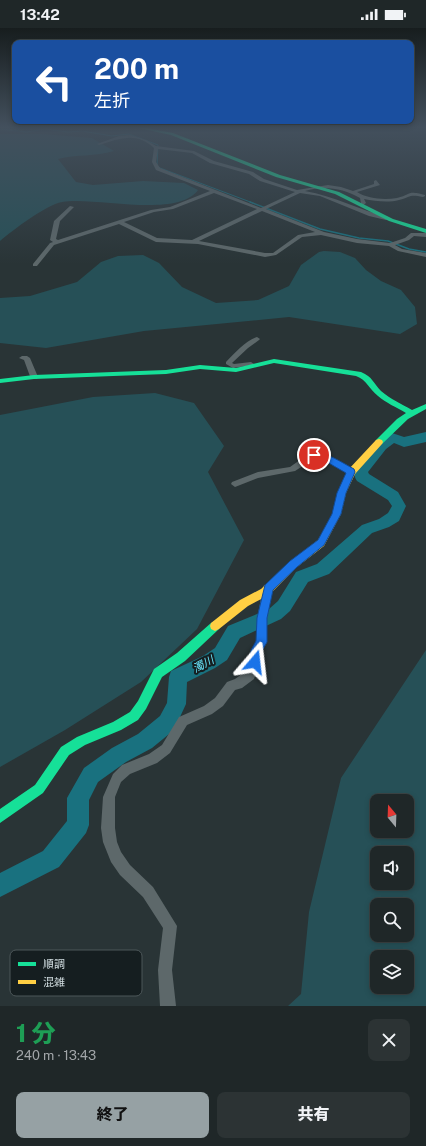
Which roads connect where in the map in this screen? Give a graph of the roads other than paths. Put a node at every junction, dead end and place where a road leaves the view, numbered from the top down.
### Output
1 (168, 173) edge
2 (250, 173) edge
3 (270, 173) edge
4 (376, 182) dead end
5 (343, 184) dead end
6 (318, 187) junction
7 (214, 191) junction
8 (300, 191) junction
9 (352, 191) junction
10 (423, 196) dead end
11 (362, 201) junction
12 (72, 207) dead end
13 (265, 208) junction
14 (386, 218) junction
15 (120, 222) junction
16 (413, 231) junction
17 (426, 231) edge
18 (325, 234) junction
19 (426, 235) edge
20 (57, 242) junction
21 (192, 242) junction
22 (393, 244) junction
23 (426, 256) edge
24 (35, 265) dead end
25 (257, 339) dead end
26 (22, 358) dead end
27 (258, 364) junction
28 (34, 377) junction
29 (0, 381) edge
30 (426, 406) edge
31 (410, 412) junction
32 (351, 472) junction
33 (235, 484) dead end
34 (268, 588) junction
35 (0, 816) edge
36 (168, 1006) edge

1 - 7 street
2 - 8 street
3 - 6 street
4 - 9 street
5 - 9 street
6 - 8 street
6 - 9 street
6 - 11 street
7 - 13 street
7 - 15 street
8 - 13 street
8 - 14 street
9 - 11 street
10 - 11 street
11 - 14 street
12 - 20 street
13 - 18 street
13 - 21 street
14 - 16 street
15 - 20 street
15 - 21 street
16 - 17 street
16 - 19 street
16 - 22 street
18 - 21 street
18 - 22 street
20 - 24 street
22 - 23 street
25 - 27 street
26 - 28 street
27 - 28 street
27 - 31 street
28 - 29 street
30 - 31 street
31 - 32 street
32 - 33 street
32 - 34 street
34 - 35 street
34 - 36 street

